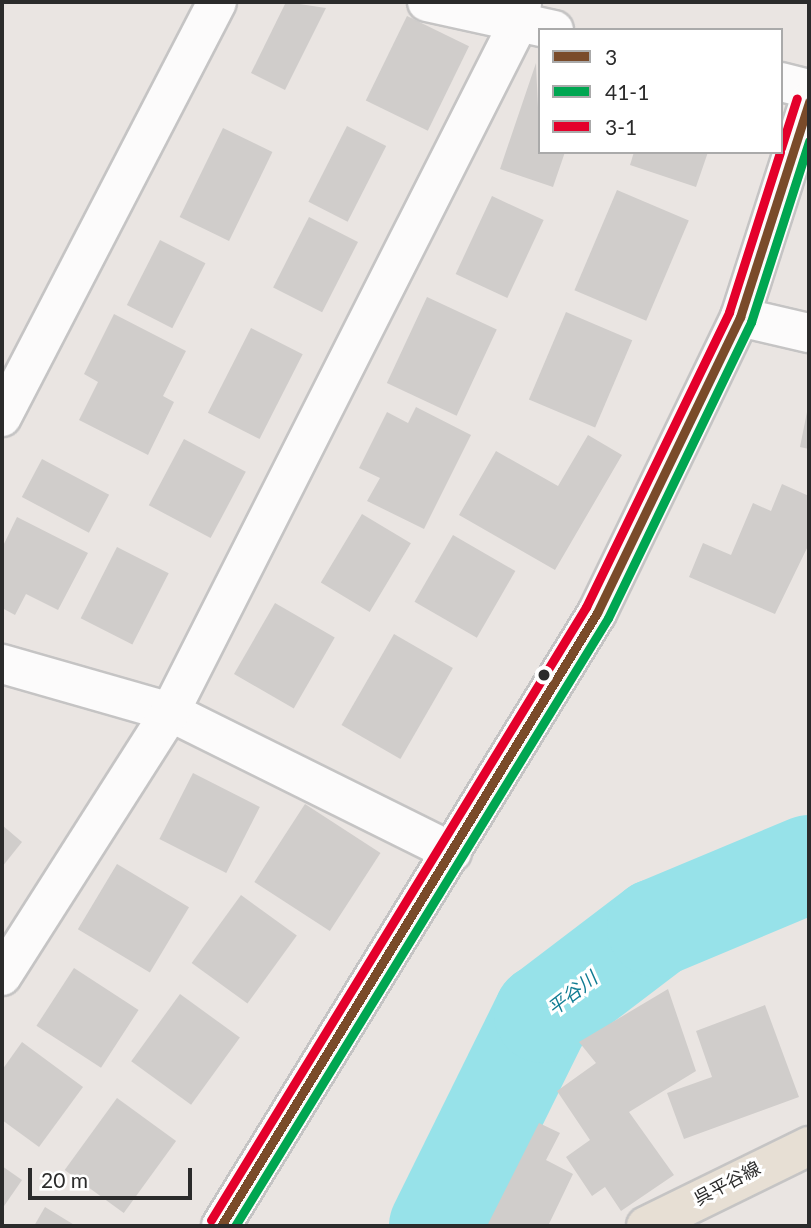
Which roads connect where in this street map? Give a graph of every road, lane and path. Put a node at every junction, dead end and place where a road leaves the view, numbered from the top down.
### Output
1 (217, 2) edge
2 (427, 2) edge
3 (532, 18) edge
4 (783, 82) edge
5 (809, 89) edge
6 (809, 102) edge
7 (740, 317) junction
8 (809, 333) edge
9 (2, 417) edge
10 (2, 664) edge
11 (170, 712) junction
12 (452, 852) junction
13 (2, 976) edge
14 (809, 1146) edge
15 (221, 1226) edge
16 (646, 1226) edge

1 - 9 street
2 - 3 street
3 - 11 street
4 - 5 street
6 - 7 street
7 - 8 street
7 - 12 street
10 - 11 street
11 - 12 street
11 - 13 street
12 - 15 street
14 - 16 main road, 呉平谷線

